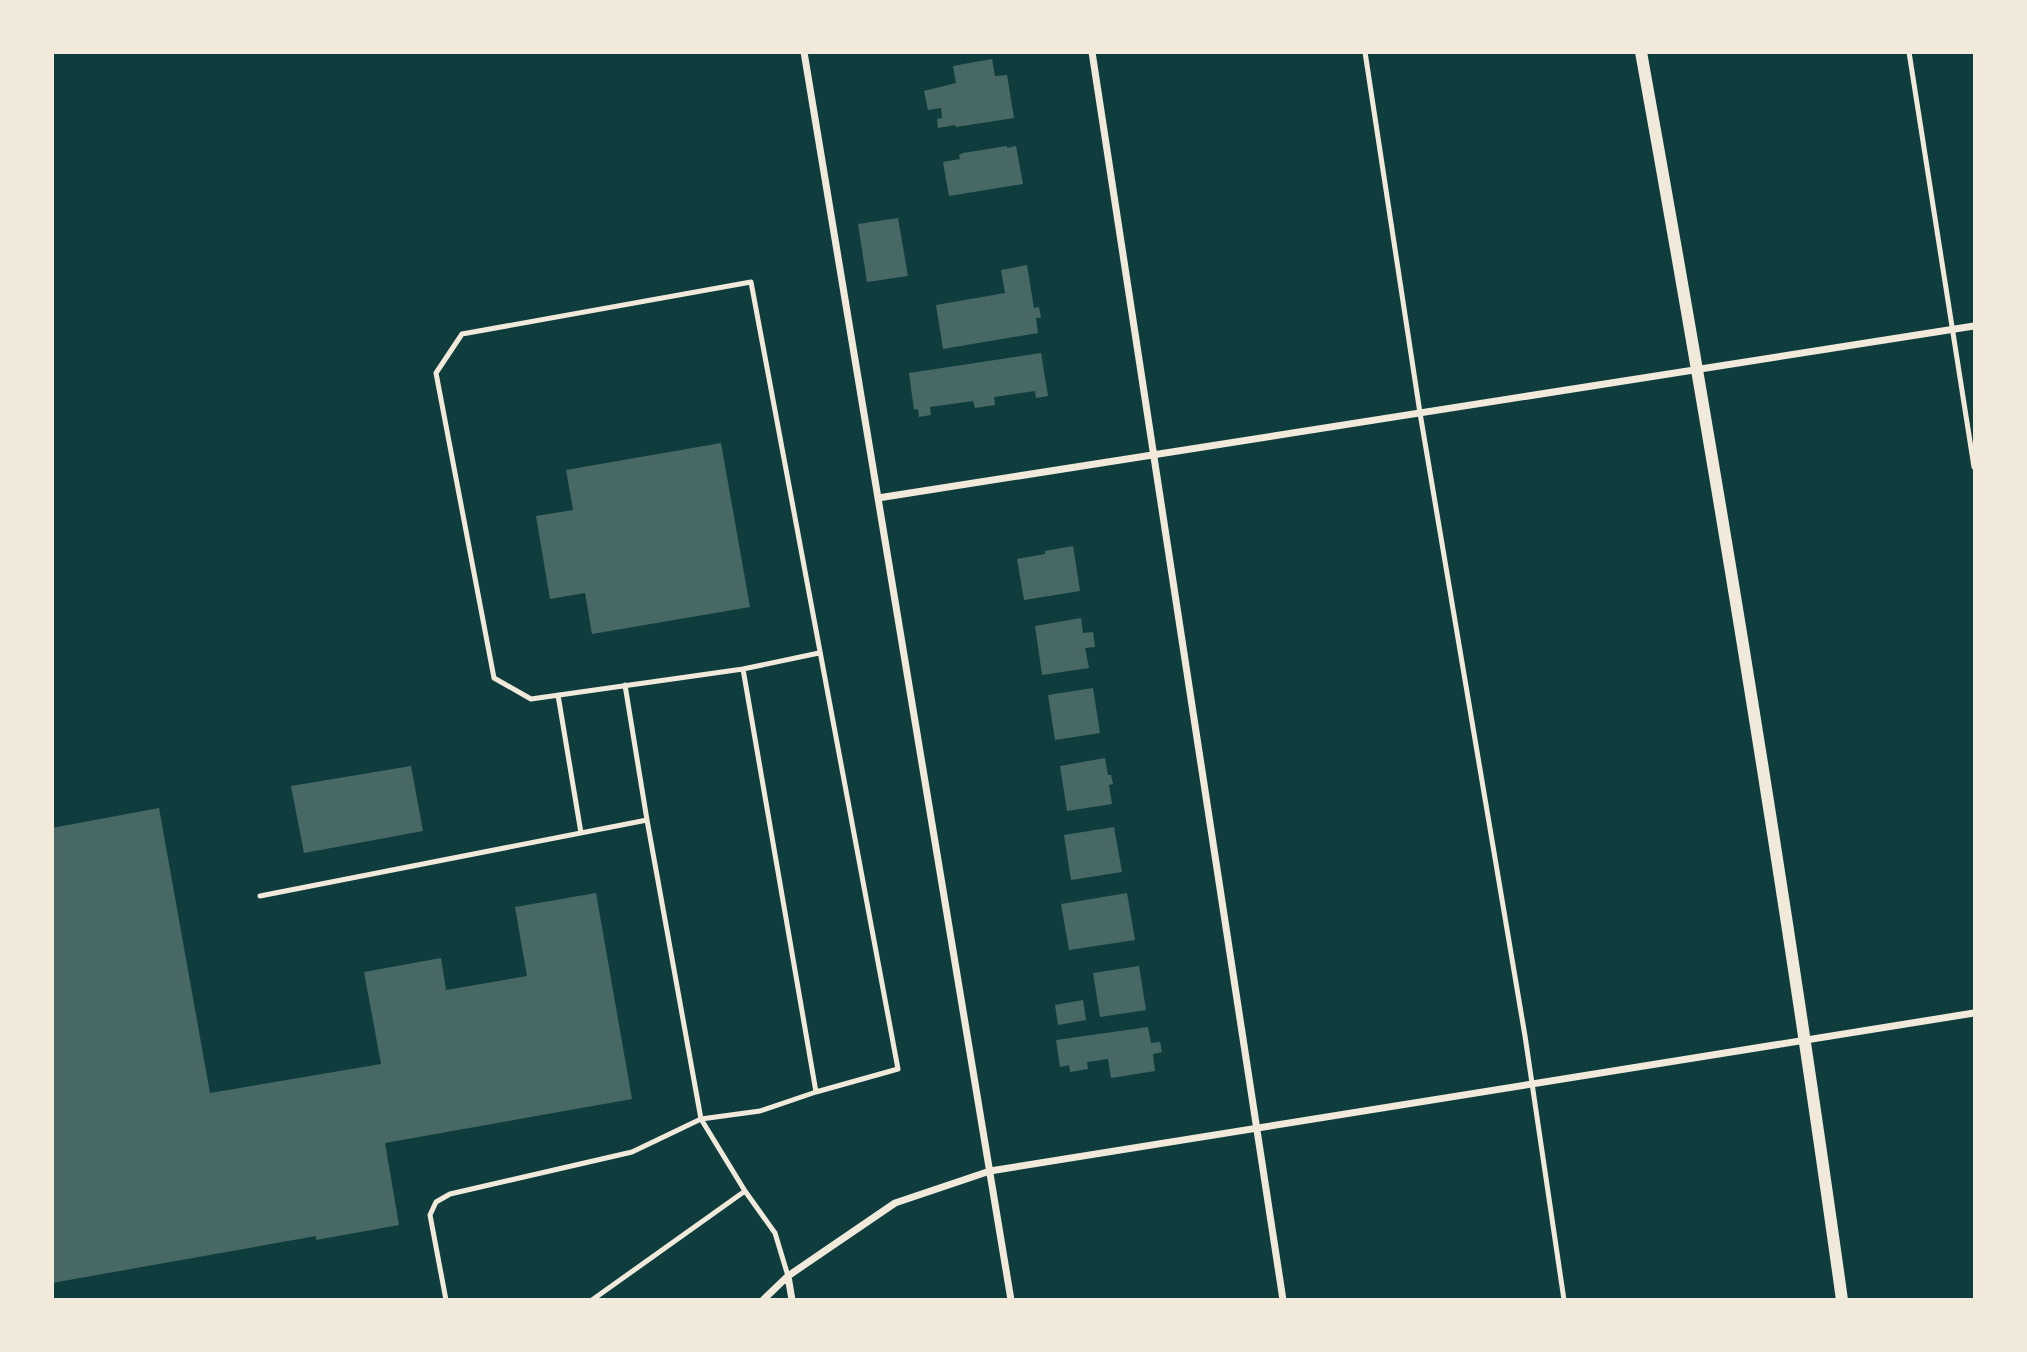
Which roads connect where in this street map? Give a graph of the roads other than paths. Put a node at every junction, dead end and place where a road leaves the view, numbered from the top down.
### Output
1 (804, 52) edge
2 (1091, 52) edge
3 (1364, 52) edge
4 (1641, 52) edge
5 (1909, 52) edge
6 (1975, 326) edge
7 (1954, 330) junction
8 (1698, 370) junction
9 (1420, 413) junction
10 (1154, 455) junction
11 (1975, 467) edge
12 (878, 498) junction
13 (819, 653) junction
14 (743, 669) junction
15 (625, 685) junction
16 (558, 695) junction
17 (647, 820) junction
18 (581, 833) junction
19 (260, 896) dead end
20 (1975, 1013) edge
21 (1805, 1040) junction
22 (1532, 1085) junction
23 (816, 1092) junction
24 (701, 1119) junction
25 (1257, 1128) junction
26 (990, 1171) junction
27 (745, 1191) junction
28 (788, 1276) junction
29 (446, 1300) edge
30 (592, 1300) edge
31 (763, 1300) edge
32 (792, 1300) edge
33 (1011, 1300) edge
34 (1283, 1300) edge
35 (1564, 1300) edge
36 (1842, 1300) edge

1 - 12 street
2 - 10 street
3 - 9 lane
4 - 8 street
5 - 7 lane
6 - 7 street
7 - 8 street
7 - 11 lane
8 - 9 street
8 - 21 street
9 - 10 street
9 - 22 lane
10 - 12 street
10 - 25 street
12 - 26 street
13 - 14 lane
13 - 16 lane
13 - 23 lane
14 - 15 lane
14 - 23 lane
15 - 16 lane
15 - 17 lane
16 - 18 lane
17 - 18 lane
17 - 24 lane
18 - 19 lane
20 - 21 street
21 - 22 street
21 - 36 street
22 - 25 street
22 - 35 lane
23 - 24 lane
24 - 27 lane
24 - 29 lane
25 - 26 street
25 - 34 street
26 - 28 street
26 - 33 street
27 - 28 lane
27 - 30 lane
28 - 31 street
28 - 32 street

